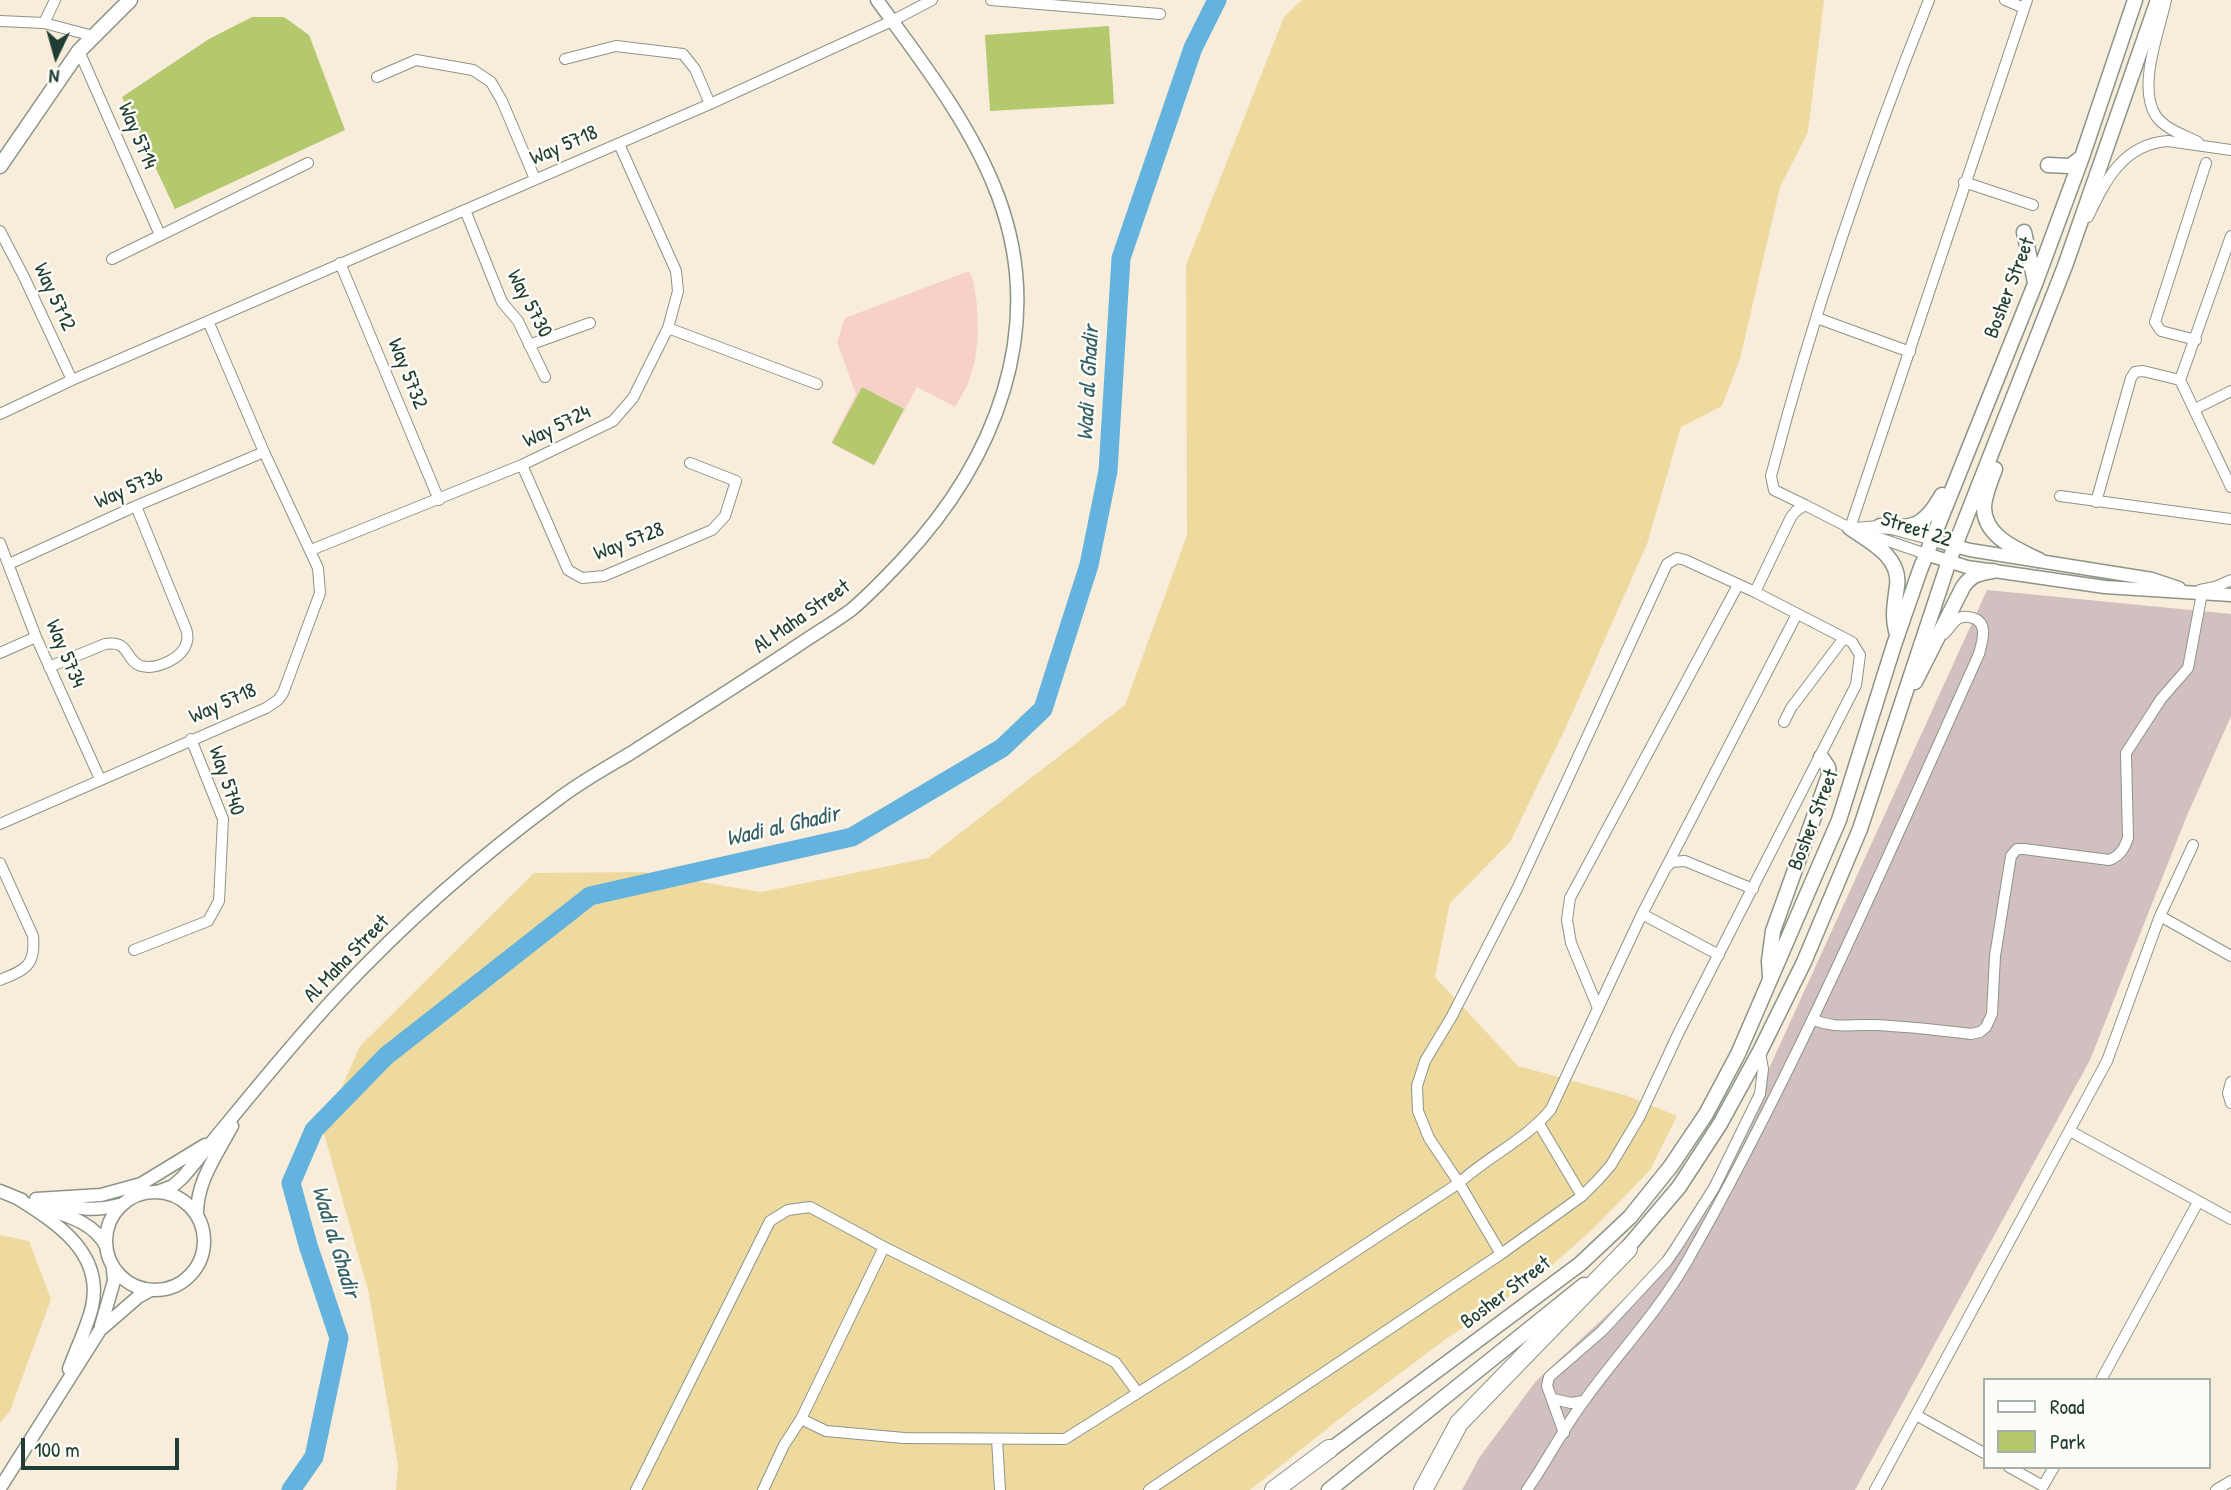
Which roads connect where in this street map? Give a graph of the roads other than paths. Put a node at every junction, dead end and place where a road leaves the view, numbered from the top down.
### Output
1 (55, 0) edge
2 (130, 0) edge
3 (877, 0) edge
4 (932, 0) edge
5 (991, 0) edge
6 (1929, 0) edge
7 (2005, 0) edge
8 (2135, 0) edge
9 (2158, 0) edge
10 (2166, 0) edge
11 (2025, 4) edge
12 (1160, 14) dead end
13 (0, 20) edge
14 (892, 21) junction
15 (44, 23) junction
16 (93, 36) junction
17 (79, 51) junction
18 (565, 59) dead end
19 (377, 77) dead end
20 (710, 104) junction
21 (619, 144) junction
22 (2204, 145) junction
23 (2231, 149) edge
24 (2082, 157) junction
25 (307, 163) dead end
26 (2206, 163) dead end
27 (2048, 165) dead end
28 (0, 166) edge
29 (535, 179) junction
30 (1964, 182) junction
31 (2033, 205) dead end
32 (466, 210) junction
33 (0, 231) edge
34 (2024, 232) dead end
35 (160, 235) junction
36 (2231, 236) edge
37 (112, 259) dead end
38 (340, 263) junction
39 (2065, 266) junction
40 (2035, 284) junction
41 (1817, 318) junction
42 (208, 321) junction
43 (590, 323) dead end
44 (668, 328) junction
45 (2196, 340) junction
46 (529, 345) junction
47 (1910, 352) junction
48 (545, 377) dead end
49 (72, 380) junction
50 (2180, 380) junction
51 (817, 384) dead end
52 (2019, 388) junction
53 (2231, 390) edge
54 (2195, 409) junction
55 (0, 414) edge
56 (264, 452) junction
57 (690, 463) dead end
58 (1964, 463) junction
59 (522, 465) junction
60 (2231, 487) edge
61 (2060, 496) dead end
62 (439, 500) junction
63 (2096, 502) junction
64 (1805, 505) junction
65 (136, 506) junction
66 (2231, 519) edge
67 (1880, 526) junction
68 (1850, 528) junction
69 (1933, 540) junction
70 (0, 543) edge
71 (1955, 547) junction
72 (311, 550) junction
73 (1926, 554) junction
74 (2039, 560) junction
75 (1949, 561) junction
76 (9, 564) junction
77 (1993, 571) junction
78 (2231, 580) edge
79 (1738, 585) junction
80 (1755, 592) junction
81 (2196, 592) junction
82 (2231, 595) edge
83 (1797, 614) junction
84 (36, 637) junction
85 (1844, 638) junction
86 (1894, 645) junction
87 (1933, 648) junction
88 (0, 653) edge
89 (49, 667) junction
90 (1784, 722) dead end
91 (1891, 731) junction
92 (191, 739) junction
93 (1821, 757) junction
94 (100, 779) junction
95 (0, 824) edge
96 (2193, 845) dead end
97 (0, 863) edge
98 (1664, 872) junction
99 (1753, 889) junction
100 (1642, 914) junction
101 (2160, 916) junction
102 (135, 950) dead end
103 (1719, 955) junction
104 (2231, 956) edge
105 (0, 980) edge
106 (1771, 982) junction
107 (1598, 1009) junction
108 (1814, 1020) junction
109 (1760, 1051) junction
110 (2231, 1082) edge
111 (2231, 1103) edge
112 (244, 1105) junction
113 (1539, 1124) junction
114 (2070, 1131) junction
115 (214, 1139) junction
116 (1458, 1182) junction
117 (0, 1189) edge
118 (157, 1192) junction
119 (1583, 1196) junction
120 (17, 1198) junction
121 (36, 1199) junction
122 (2198, 1202) junction
123 (119, 1205) junction
124 (197, 1216) junction
125 (2231, 1219) edge
126 (107, 1247) junction
127 (884, 1247) junction
128 (1628, 1249) junction
129 (1501, 1254) junction
130 (113, 1269) junction
131 (151, 1290) junction
132 (100, 1330) junction
133 (2102, 1378) edge
134 (1138, 1393) junction
135 (60, 1394) junction
136 (1553, 1399) junction
137 (1583, 1401) junction
138 (1916, 1415) junction
139 (802, 1419) junction
140 (1564, 1433) junction
141 (998, 1439) junction
142 (1329, 1449) junction
143 (1982, 1452) edge
144 (2012, 1469) edge
145 (2053, 1469) edge
146 (2231, 1481) edge
147 (0, 1488) edge
148 (2043, 1488) edge
149 (636, 1490) edge
150 (763, 1490) edge
151 (1000, 1490) edge
152 (1149, 1490) edge
153 (1274, 1490) edge
154 (1288, 1490) edge
155 (1329, 1490) edge
156 (1423, 1490) edge
157 (1527, 1490) edge
158 (1875, 1490) edge
159 (2216, 1490) edge

1 - 15 street
2 - 16 main road
3 - 14 street, Al Maha Street
4 - 14 street, Way 5718
5 - 12 street
6 - 41 street
7 - 11 street
8 - 24 main road, Bosher Street
9 - 39 main road, Bosher Street
10 - 22 street
11 - 30 street
13 - 15 street
14 - 20 street, Way 5718
14 - 112 street, Al Maha Street
15 - 16 street
16 - 17 main road
17 - 28 main road
17 - 35 street, Way 5714
18 - 20 street
19 - 29 street
20 - 21 street, Way 5718
21 - 29 street, Way 5718
21 - 44 street, Way 5724
22 - 23 street
22 - 39 street
24 - 27 main road
24 - 40 main road, Bosher Street
25 - 35 street
26 - 45 street
29 - 32 street, Way 5718
30 - 31 street
30 - 47 street
32 - 38 street, Way 5718
32 - 46 street, Way 5730
33 - 49 street, Way 5712
34 - 40 main road
35 - 37 street
36 - 45 street
38 - 42 street, Way 5718
38 - 62 street, Way 5732
39 - 52 main road, Bosher Street
40 - 58 main road, Bosher Street
41 - 47 street
41 - 64 street
42 - 49 street, Way 5718
42 - 56 street, Way 5718
43 - 46 street
44 - 51 street
44 - 59 street, Way 5724
45 - 50 street
46 - 48 street, Way 5730
47 - 68 street
49 - 55 street, Way 5718
50 - 54 street
50 - 63 street
52 - 71 main road, Bosher Street
52 - 74 main road
53 - 54 street
54 - 60 street
56 - 65 street, Way 5736
56 - 72 street, Way 5718
57 - 59 street, Way 5728
58 - 67 main road
58 - 69 main road, Bosher Street
59 - 62 street, Way 5724
61 - 63 street
62 - 72 street, Way 5724
63 - 66 street
64 - 68 street
64 - 80 street
65 - 76 street, Way 5736
65 - 89 street
67 - 68 street, Street 22
67 - 69 street, Street 22
68 - 73 street, Street 22
68 - 86 main road
69 - 71 street, Street 22
69 - 73 main road, Bosher Street
70 - 76 street, Way 5734
71 - 74 street, Street 22
71 - 75 main road, Bosher Street
72 - 92 street, Way 5718
73 - 75 street, Street 22
73 - 86 main road, Bosher Street
74 - 81 street, Street 22
75 - 77 street, Street 22
75 - 91 main road, Bosher Street
76 - 84 street, Way 5734
77 - 81 street, Street 22
77 - 87 main road
78 - 81 street
79 - 80 street
79 - 107 street
79 - 116 street
80 - 83 street
81 - 82 street, Street 22
81 - 108 street
83 - 85 street
83 - 98 street
84 - 88 street
84 - 89 street, Way 5734
85 - 90 street
85 - 93 street
86 - 106 main road, Bosher Street
87 - 91 main road
87 - 108 street
89 - 94 street, Way 5734
91 - 109 main road, Bosher Street
92 - 94 street, Way 5718
92 - 102 street, Way 5740
93 - 99 street
93 - 106 main road
94 - 95 street, Way 5718
96 - 101 street
97 - 105 street
98 - 99 street
98 - 100 street
99 - 103 street
100 - 103 street
100 - 107 street
101 - 104 street
101 - 114 street
103 - 119 street
106 - 142 main road, Bosher Street
107 - 113 street
108 - 137 street
109 - 128 main road, Bosher Street
109 - 136 street
110 - 111 street
112 - 115 street, Al Maha Street
112 - 124 street, Al Maha Street
113 - 116 street
113 - 119 street
114 - 122 street
114 - 138 street
115 - 118 street, Al Maha Street
115 - 121 street
116 - 129 street
116 - 134 street
117 - 120 street
117 - 121 street
118 - 123 street
118 - 124 street
119 - 129 street
120 - 126 street
120 - 135 street
121 - 123 street
122 - 125 street
122 - 133 street
123 - 126 street
124 - 131 street
126 - 130 street
127 - 134 street
127 - 139 street
127 - 149 street
128 - 155 main road, Bosher Street
128 - 156 highway
129 - 152 street
130 - 131 street
130 - 132 street
131 - 132 street
132 - 135 street
134 - 141 street
135 - 147 street
136 - 137 street
136 - 140 street
137 - 140 street
138 - 143 street
138 - 158 street
139 - 141 street
139 - 150 street
140 - 157 street
141 - 151 street
142 - 153 highway
142 - 154 main road, Bosher Street
144 - 148 street
145 - 148 street
146 - 159 street

